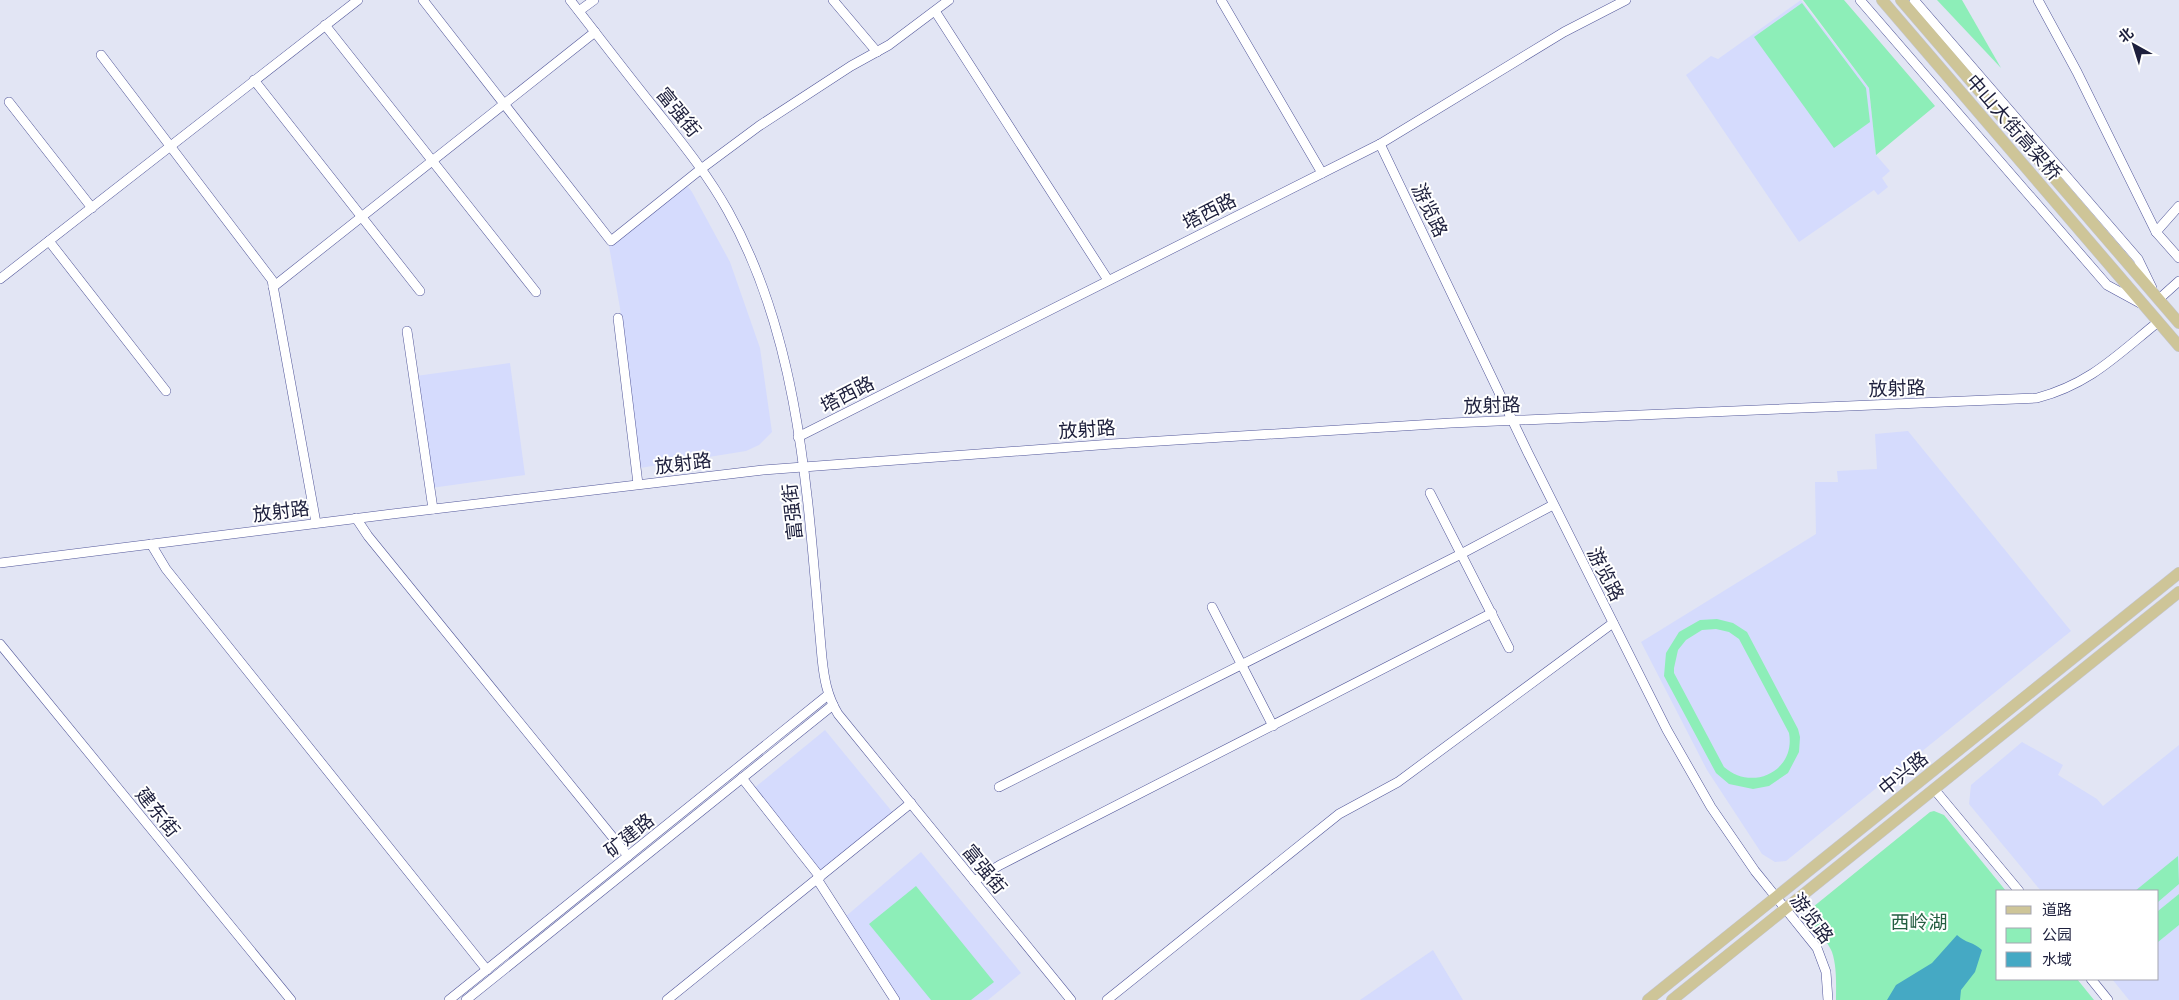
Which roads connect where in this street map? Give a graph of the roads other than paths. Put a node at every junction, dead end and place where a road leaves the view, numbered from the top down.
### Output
1 (358, 0) edge
2 (423, 0) edge
3 (570, 0) edge
4 (594, 0) edge
5 (833, 0) edge
6 (949, 0) edge
7 (1221, 0) edge
8 (1626, 0) edge
9 (1860, 0) edge
10 (1882, 0) edge
11 (1901, 0) edge
12 (1914, 0) edge
13 (2038, 0) edge
14 (579, 11) junction
15 (935, 11) junction
16 (325, 25) junction
17 (595, 32) junction
18 (877, 52) junction
19 (101, 55) dead end
20 (254, 80) junction
21 (9, 102) dead end
22 (504, 104) junction
23 (1380, 144) junction
24 (171, 146) junction
25 (434, 160) junction
26 (701, 169) junction
27 (1322, 173) junction
28 (2179, 206) edge
29 (92, 208) junction
30 (362, 217) junction
31 (2156, 232) junction
32 (49, 242) junction
33 (2179, 258) edge
34 (0, 279) edge
35 (1108, 280) junction
36 (2179, 281) edge
37 (274, 287) junction
38 (420, 291) dead end
39 (536, 292) dead end
40 (2157, 298) junction
41 (2143, 304) junction
42 (618, 318) dead end
43 (2158, 322) junction
44 (2179, 323) edge
45 (407, 331) dead end
46 (2179, 346) edge
47 (166, 391) dead end
48 (1512, 420) junction
49 (798, 438) junction
50 (803, 467) junction
51 (638, 484) junction
52 (1430, 493) dead end
53 (1554, 505) junction
54 (433, 509) junction
55 (356, 518) junction
56 (316, 523) junction
57 (151, 544) junction
58 (1461, 554) junction
59 (0, 563) edge
60 (2179, 573) edge
61 (2179, 592) edge
62 (1212, 607) dead end
63 (1492, 613) junction
64 (1613, 623) junction
65 (0, 644) edge
66 (1509, 648) dead end
67 (1242, 665) junction
68 (828, 695) junction
69 (833, 705) junction
70 (1273, 726) junction
71 (742, 778) junction
72 (999, 787) dead end
73 (1934, 789) junction
74 (911, 803) junction
75 (628, 856) junction
76 (818, 878) junction
77 (974, 881) junction
78 (2018, 890) edge
79 (1776, 897) junction
80 (1785, 909) junction
81 (487, 970) junction
82 (2092, 980) edge
83 (291, 1000) edge
84 (449, 1000) edge
85 (466, 1000) edge
86 (667, 1000) edge
87 (895, 1000) edge
88 (1071, 1000) edge
89 (1107, 1000) edge
90 (1648, 1000) edge
91 (1672, 1000) edge
92 (1827, 1000) edge
93 (2108, 1000) edge

1 - 16 street
2 - 22 street
3 - 14 street, 富强街
4 - 14 street
5 - 18 street
6 - 15 street
7 - 27 street
8 - 23 street, 塔西路
9 - 41 street
10 - 41 main road, 中山大街高架桥
11 - 40 main road, 中山大街高架桥
12 - 40 street
13 - 31 street
14 - 17 street, 富强街
15 - 18 street
15 - 35 street
16 - 20 street
16 - 25 street
17 - 22 street
17 - 26 street, 富强街
18 - 26 street
19 - 24 street
20 - 24 street
20 - 30 street
21 - 29 street
22 - 25 street
22 - 26 street
23 - 27 street, 塔西路
23 - 48 street, 游览路
24 - 29 street
24 - 37 street
25 - 30 street
25 - 39 street
26 - 49 street, 富强街
27 - 35 street, 塔西路
28 - 31 street
29 - 32 street
30 - 37 street
30 - 38 street
31 - 33 street
32 - 34 street
32 - 47 street
35 - 49 street, 塔西路
36 - 40 street
37 - 56 street
40 - 44 main road, 中山大街高架桥
41 - 43 main road, 中山大街高架桥
42 - 51 street
43 - 46 main road, 中山大街高架桥
43 - 48 street, 放射路
45 - 54 street
48 - 50 street, 放射路
48 - 53 street, 游览路
49 - 50 street, 富强街
50 - 51 street, 放射路
50 - 68 street, 富强街
51 - 54 street, 放射路
52 - 58 street
53 - 58 street
53 - 64 street, 游览路
54 - 55 street, 放射路
55 - 56 street, 放射路
55 - 75 street
56 - 57 street, 放射路
57 - 59 street, 放射路
57 - 81 street
58 - 63 street
58 - 67 street
60 - 79 main road, 中兴路
61 - 73 main road, 中兴路
62 - 67 street
63 - 66 street
63 - 70 street
64 - 79 street, 游览路
64 - 89 street
65 - 83 street, 建东街
67 - 70 street
67 - 72 street
68 - 69 street, 富强街
68 - 75 street, 矿建路
69 - 71 street, 矿建路
69 - 74 street, 富强街
70 - 77 street
71 - 76 street
71 - 85 street, 矿建路
73 - 78 street
73 - 80 main road, 中兴路
74 - 76 street
74 - 77 street, 富强街
75 - 81 street, 矿建路
76 - 86 street
76 - 87 street
77 - 88 street, 富强街
79 - 80 street, 游览路
79 - 90 main road, 中兴路
80 - 91 main road, 中兴路
80 - 92 street, 游览路
81 - 84 street, 矿建路
82 - 93 street

